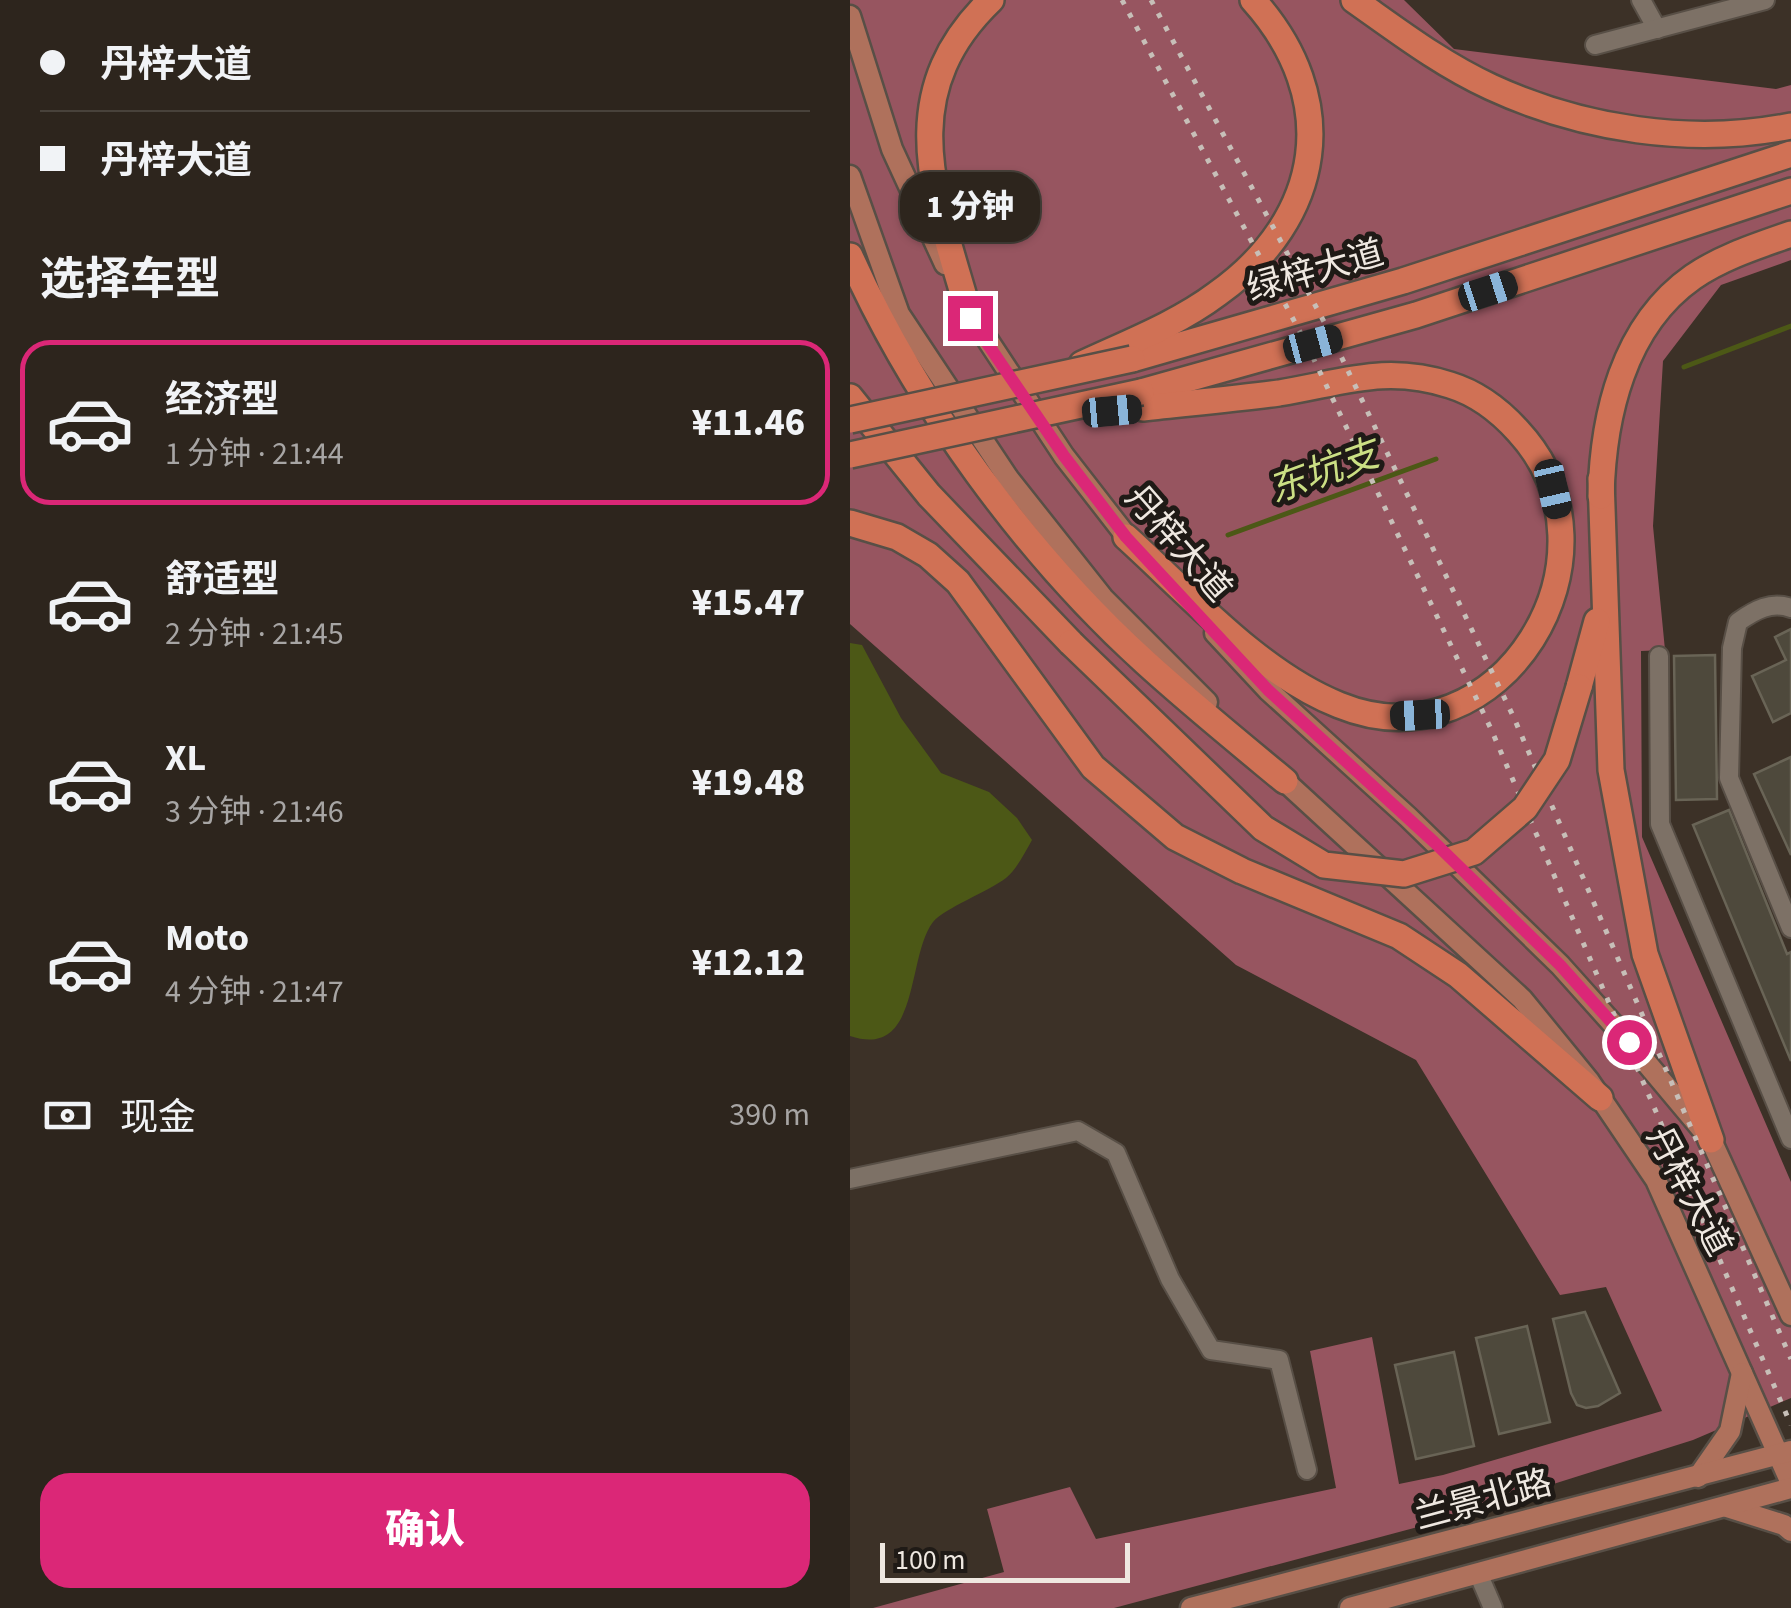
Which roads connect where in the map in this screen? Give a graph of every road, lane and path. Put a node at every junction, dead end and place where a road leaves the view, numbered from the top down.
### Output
1 (991, 0) edge
2 (1253, 0) edge
3 (1354, 0) edge
4 (1642, 0) edge
5 (1756, 1) edge
6 (1698, 8) edge
7 (850, 16) edge
8 (1656, 29) junction
9 (1595, 45) dead end
10 (1791, 126) edge
11 (1791, 154) edge
12 (850, 176) edge
13 (1783, 194) edge
14 (1790, 234) edge
15 (850, 256) edge
16 (970, 318) junction
17 (1130, 350) junction
18 (850, 396) edge
19 (1142, 400) junction
20 (850, 420) edge
21 (850, 456) edge
22 (1601, 479) junction
23 (855, 524) edge
24 (1126, 537) junction
25 (1791, 608) edge
26 (1659, 656) dead end
27 (1285, 781) junction
28 (1791, 928) edge
29 (1600, 1098) junction
30 (1791, 1139) edge
31 (1711, 1140) junction
32 (850, 1178) edge
33 (1791, 1315) edge
34 (1742, 1373) junction
35 (1784, 1453) edge
36 (1307, 1470) dead end
37 (1698, 1477) junction
38 (1791, 1485) edge
39 (1725, 1506) junction
40 (1791, 1531) edge
41 (1478, 1573) junction
42 (1191, 1608) edge
43 (1350, 1608) edge
44 (1493, 1608) edge

1 - 16 highway
2 - 17 highway
3 - 10 highway
4 - 8 street
5 - 6 street
6 - 8 street
7 - 16 main road, 丹梓大道
8 - 9 street
11 - 17 highway, 绿梓大道
12 - 27 main road, 丹梓大道
13 - 19 highway, 绿梓大道
14 - 22 highway
15 - 27 highway
16 - 24 main road, 丹梓大道
17 - 20 highway, 绿梓大道, bridge
18 - 22 highway, bridge
19 - 21 highway, 绿梓大道, bridge
19 - 24 highway
22 - 31 highway
23 - 29 highway
24 - 31 main road, 丹梓大道
25 - 28 street
26 - 30 street
27 - 29 main road, 丹梓大道
29 - 34 main road, 丹梓大道
31 - 33 main road, 丹梓大道
32 - 36 street
34 - 35 main road, 丹梓大道
34 - 37 main road
35 - 37 main road, 兰景北路
35 - 38 main road, 丹梓大道
37 - 42 main road, 兰景北路
38 - 39 main road, 兰景北路
39 - 40 main road
39 - 41 main road, 兰景北路
41 - 43 main road, 兰景北路
41 - 44 street

